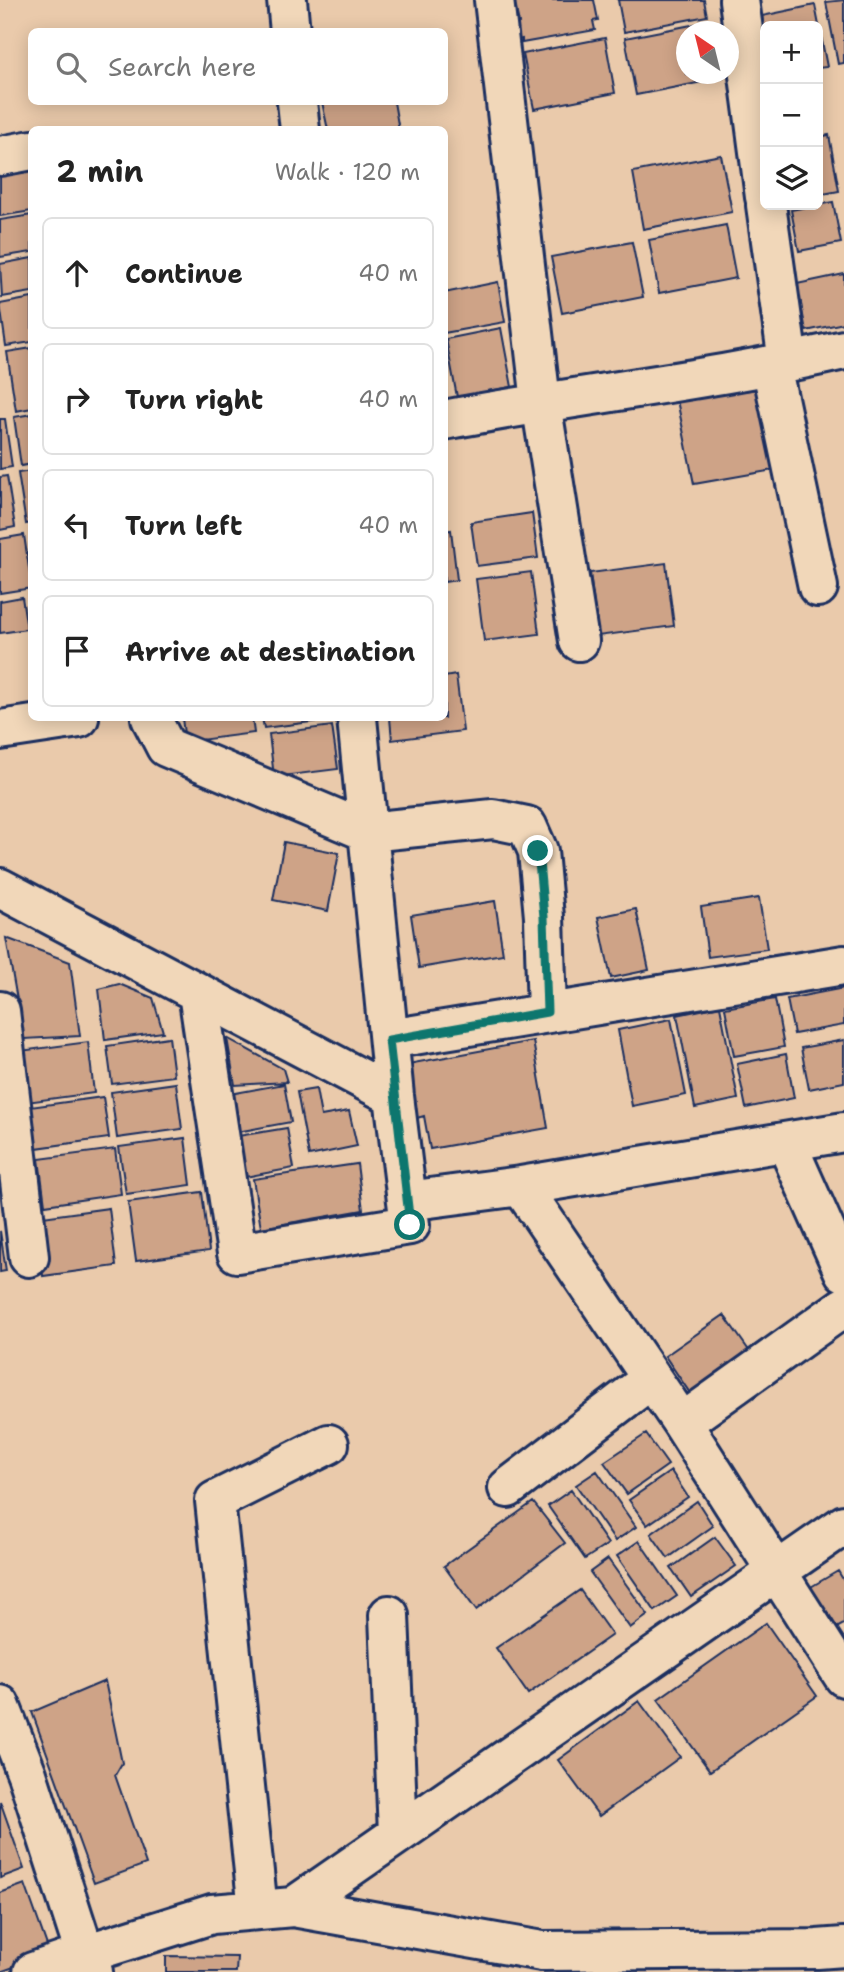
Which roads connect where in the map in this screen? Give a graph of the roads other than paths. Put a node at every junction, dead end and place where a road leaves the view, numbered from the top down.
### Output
1 (287, 0) edge
2 (494, 0) edge
3 (739, 0) edge
4 (290, 28) edge
5 (297, 105) edge
6 (300, 126) edge
7 (28, 151) edge
8 (0, 156) edge
9 (760, 159) edge
10 (766, 210) edge
11 (844, 350) edge
12 (779, 364) junction
13 (541, 402) junction
14 (448, 419) edge
15 (818, 587) dead end
16 (579, 641) dead end
17 (59, 721) edge
18 (153, 721) edge
19 (357, 721) edge
20 (0, 730) edge
21 (369, 832) junction
22 (0, 888) edge
23 (844, 965) edge
24 (198, 993) junction
25 (0, 1010) edge
26 (547, 1012) junction
27 (389, 1040) junction
28 (394, 1096) junction
29 (844, 1132) edge
30 (786, 1142) junction
31 (521, 1186) junction
32 (407, 1201) junction
33 (29, 1257) dead end
34 (844, 1272) edge
35 (844, 1307) edge
36 (650, 1380) junction
37 (681, 1423) junction
38 (329, 1444) dead end
39 (508, 1488) dead end
40 (844, 1525) edge
41 (779, 1571) junction
42 (389, 1615) dead end
43 (844, 1676) edge
44 (0, 1705) edge
45 (14, 1779) edge
46 (398, 1834) junction
47 (275, 1908) junction
48 (844, 1947) edge
49 (540, 1961) edge
50 (89, 1963) edge
51 (33, 1972) edge

1 - 4 street
2 - 13 street
3 - 9 street
5 - 6 street
7 - 8 street
10 - 12 street
11 - 12 street
12 - 13 street
12 - 15 street
13 - 14 street
13 - 16 street
17 - 20 street
18 - 21 street
19 - 21 street
21 - 26 street
21 - 27 street
22 - 24 street
23 - 26 street
24 - 28 street
24 - 32 street
25 - 33 street
26 - 27 street
27 - 28 street
28 - 32 street
29 - 30 street
30 - 31 street
30 - 34 street
31 - 32 street
31 - 36 street
35 - 37 street
36 - 37 street
36 - 39 street
37 - 41 street
38 - 47 street
40 - 41 street
41 - 43 street
41 - 46 street
42 - 46 street
44 - 45 street
45 - 50 street
46 - 47 street
47 - 49 street
47 - 50 street
48 - 49 street
50 - 51 street

